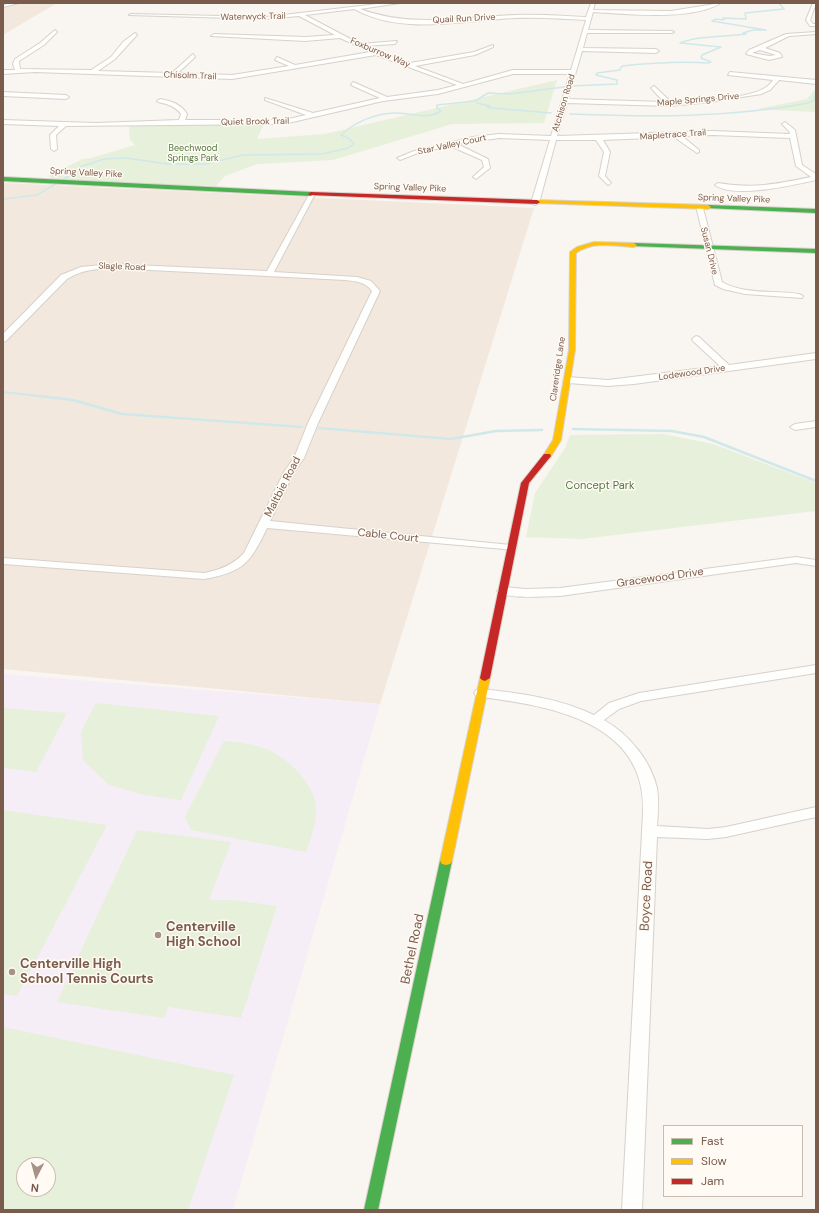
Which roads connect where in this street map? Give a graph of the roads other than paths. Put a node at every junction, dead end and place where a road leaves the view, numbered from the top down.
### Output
1 (17, 3) edge
2 (343, 3) edge
3 (398, 3) edge
4 (593, 3) edge
5 (691, 3) edge
6 (719, 3) edge
7 (815, 5) edge
8 (3, 6) edge
9 (709, 6) junction
10 (354, 8) junction
11 (591, 11) junction
12 (131, 15) dead end
13 (301, 15) junction
14 (497, 17) junction
15 (588, 19) junction
16 (507, 25) dead end
17 (816, 25) edge
18 (55, 31) dead end
19 (585, 31) junction
20 (672, 32) dead end
21 (816, 33) edge
22 (136, 34) dead end
23 (214, 36) dead end
24 (341, 36) junction
25 (395, 42) dead end
26 (359, 45) junction
27 (491, 46) dead end
28 (760, 48) junction
29 (580, 49) junction
30 (656, 51) dead end
31 (376, 53) junction
32 (193, 56) dead end
33 (277, 59) dead end
34 (409, 65) junction
35 (296, 67) junction
36 (18, 70) junction
37 (3, 72) edge
38 (92, 72) junction
39 (573, 72) junction
40 (730, 74) dead end
41 (173, 75) junction
42 (778, 78) junction
43 (816, 82) edge
44 (353, 84) dead end
45 (462, 85) junction
46 (654, 88) dead end
47 (3, 94) edge
48 (66, 97) dead end
49 (268, 99) dead end
50 (387, 99) junction
51 (160, 101) dead end
52 (564, 101) junction
53 (669, 104) junction
54 (316, 116) junction
55 (3, 122) edge
56 (181, 122) junction
57 (64, 124) junction
58 (785, 124) dead end
59 (676, 135) junction
60 (794, 136) junction
61 (553, 138) junction
62 (599, 139) junction
63 (451, 144) junction
64 (54, 148) dead end
65 (697, 151) dead end
66 (400, 158) dead end
67 (476, 177) dead end
68 (816, 178) edge
69 (3, 179) edge
70 (608, 183) dead end
71 (718, 185) dead end
72 (312, 194) junction
73 (535, 203) junction
74 (699, 208) junction
75 (816, 211) edge
76 (709, 247) junction
77 (816, 251) edge
78 (269, 274) junction
79 (799, 296) dead end
80 (3, 339) edge
81 (696, 339) dead end
82 (816, 356) edge
83 (727, 368) junction
84 (568, 380) junction
85 (816, 424) edge
86 (794, 427) dead end
87 (264, 524) junction
88 (511, 548) junction
89 (3, 561) edge
90 (816, 563) edge
91 (503, 591) junction
92 (816, 669) edge
93 (481, 693) junction
94 (595, 721) junction
95 (816, 812) edge
96 (650, 831) junction
97 (371, 1210) edge
98 (632, 1210) edge

1 - 8 street
2 - 10 street, Quail Run Drive
3 - 10 street, Waterwyck Trail
4 - 11 street, Atchison Road
5 - 9 street
6 - 9 street
7 - 17 street
9 - 11 street
10 - 13 street, Waterwyck Trail
10 - 14 street, Quail Run Drive
11 - 15 street, Atchison Road
12 - 13 street, Waterwyck Trail
13 - 24 street, Foxburrow Way
14 - 15 street, Quail Run Drive
14 - 16 street
15 - 19 street, Atchison Road
18 - 36 street
19 - 20 street
19 - 29 street, Atchison Road
21 - 28 street
22 - 38 street
23 - 24 street
24 - 26 street, Foxburrow Way
25 - 26 street
26 - 31 street, Foxburrow Way
27 - 34 street
28 - 28 street
29 - 30 street
29 - 39 street, Atchison Road
31 - 34 street, Foxburrow Way
31 - 35 street, Chisolm Trail
32 - 41 street
33 - 35 street
34 - 45 street, Foxburrow Way
35 - 41 street, Chisolm Trail
36 - 37 street, Chisolm Trail
36 - 38 street, Chisolm Trail
38 - 41 street, Chisolm Trail
39 - 45 street, Quiet Brook Trail
39 - 52 street, Atchison Road
40 - 42 street
42 - 43 street
42 - 53 street, Maple Springs Drive
44 - 50 street
45 - 50 street, Quiet Brook Trail
46 - 53 street
47 - 48 street
49 - 54 street
50 - 54 street, Quiet Brook Trail
51 - 56 street
52 - 53 street, Maple Springs Drive
52 - 61 street, Atchison Road
54 - 56 street, Quiet Brook Trail
55 - 57 street, Quiet Brook Trail
56 - 57 street, Quiet Brook Trail
57 - 64 street
58 - 60 street
59 - 60 street, Mapletrace Trail
59 - 62 street, Mapletrace Trail
59 - 65 street
60 - 68 street
61 - 62 street, Mapletrace Trail
61 - 63 street, Star Valley Court
61 - 73 street, Atchison Road
62 - 70 street
63 - 66 street, Star Valley Court
63 - 67 street
68 - 71 street
69 - 72 street, Spring Valley Pike
72 - 73 street, Spring Valley Pike
72 - 78 street
73 - 74 street, Spring Valley Pike
74 - 75 street, Spring Valley Pike
74 - 76 street, Susan Drive
76 - 77 street, Clareridge Lane
76 - 79 street, Susan Drive
76 - 84 street, Clareridge Lane
78 - 80 street, Slagle Road
78 - 87 street, Maltbie Road
81 - 83 street
82 - 83 street, Lodewood Drive
83 - 84 street, Lodewood Drive
84 - 88 street, Clareridge Lane
85 - 86 street
87 - 88 street, Cable Court
87 - 89 street, Maltbie Road
88 - 91 street, Clareridge Lane
90 - 91 street, Gracewood Drive
91 - 93 street, Clareridge Lane
92 - 94 street
93 - 94 street, Boyce Road
93 - 97 street, Bethel Road
94 - 96 street, Boyce Road
95 - 96 street
96 - 98 street, Boyce Road

